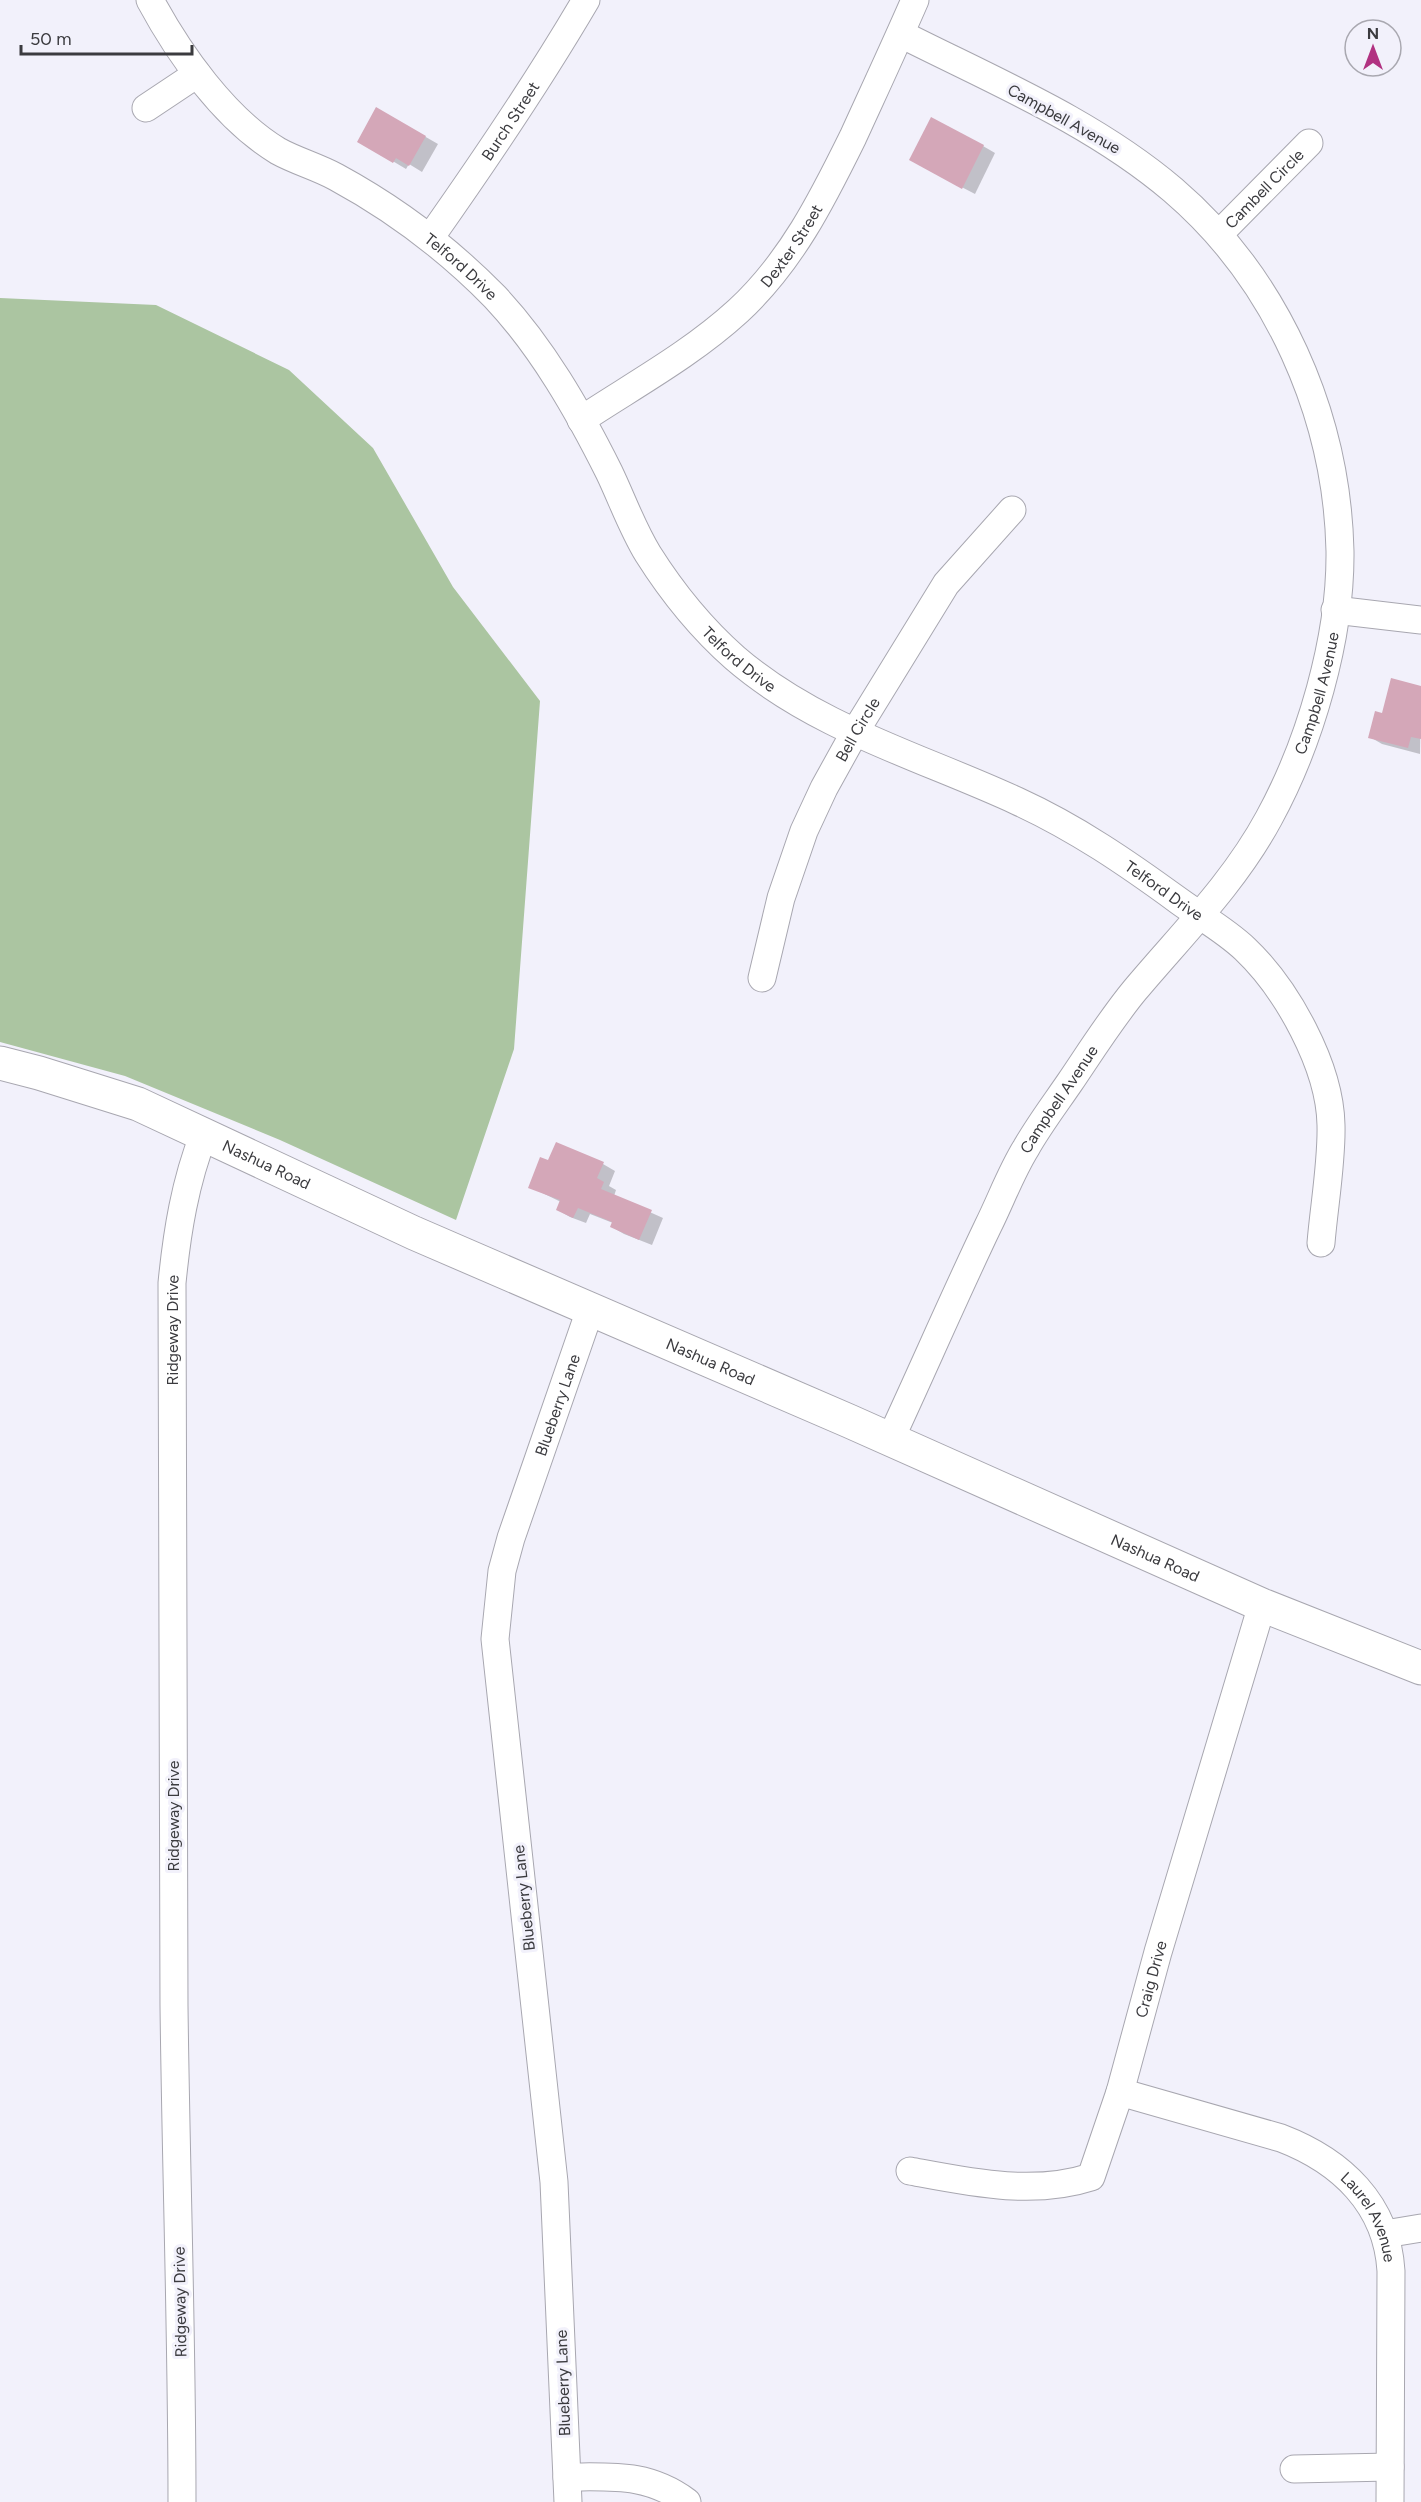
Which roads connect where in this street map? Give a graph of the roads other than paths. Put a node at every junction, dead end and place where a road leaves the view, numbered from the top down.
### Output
1 (150, 0) edge
2 (586, 0) edge
3 (915, 0) edge
4 (901, 34) junction
5 (197, 74) junction
6 (146, 108) dead end
7 (1310, 143) dead end
8 (1219, 234) junction
9 (430, 237) junction
10 (581, 420) junction
11 (1012, 510) dead end
12 (1335, 610) junction
13 (1421, 620) edge
14 (855, 732) junction
15 (1200, 914) junction
16 (762, 978) dead end
17 (0, 1063) edge
18 (204, 1134) junction
19 (1321, 1243) dead end
20 (590, 1310) junction
21 (890, 1440) junction
22 (1262, 1605) junction
23 (1421, 1668) edge
24 (1120, 2092) junction
25 (910, 2171) dead end
26 (1421, 2228) edge
27 (1386, 2234) junction
28 (1390, 2467) junction
29 (1294, 2469) dead end
30 (568, 2490) edge
31 (182, 2502) edge
32 (687, 2502) edge
33 (1390, 2502) edge

1 - 5 street, Telford Drive
2 - 9 street, Burch Street
3 - 4 street, Dexter Street
4 - 8 street, Campbell Avenue
4 - 10 street, Dexter Street
5 - 6 street
5 - 9 street, Telford Drive
7 - 8 street, Cambell Circle
8 - 12 street, Campbell Avenue
9 - 10 street, Telford Drive
10 - 14 street, Telford Drive
11 - 14 street, Bell Circle
12 - 13 street
12 - 15 street, Campbell Avenue
14 - 15 street, Telford Drive
14 - 16 street, Bell Circle
15 - 19 street, Telford Drive
15 - 21 street, Campbell Avenue
17 - 18 street, Nashua Road
18 - 20 street, Nashua Road
18 - 31 street, Ridgeway Drive
20 - 21 street, Nashua Road
20 - 30 street, Blueberry Lane
21 - 22 street, Nashua Road
22 - 23 street, Nashua Road
22 - 24 street, Craig Drive
24 - 25 street, Craig Drive
24 - 27 street, Laurel Avenue
26 - 27 street
27 - 28 street, Laurel Avenue
28 - 29 street
28 - 33 street, Laurel Avenue
30 - 32 street

